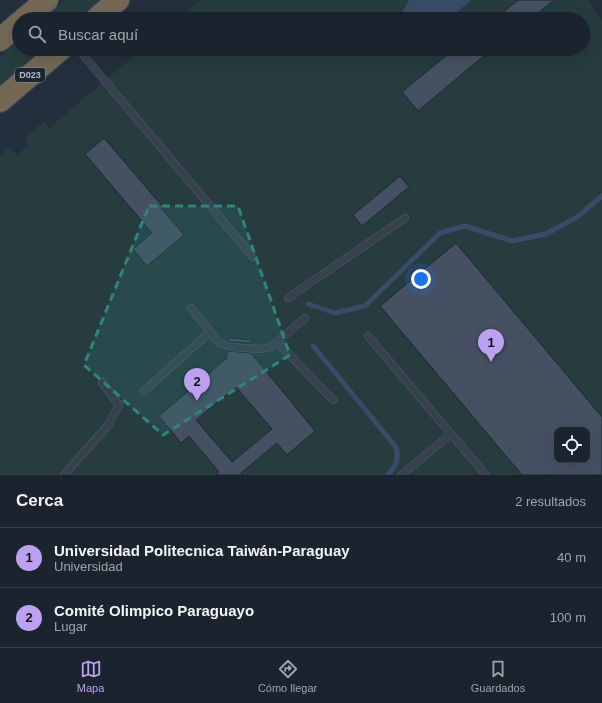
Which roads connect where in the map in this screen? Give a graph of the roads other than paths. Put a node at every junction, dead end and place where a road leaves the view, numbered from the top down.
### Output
1 (47, 0) edge
2 (118, 0) edge
3 (32, 12) edge
4 (104, 12) edge
5 (12, 30) edge
6 (0, 40) edge
7 (53, 56) edge
8 (84, 56) edge
9 (0, 101) edge
10 (405, 218) dead end
11 (253, 257) dead end
12 (288, 298) dead end
13 (191, 308) dead end
14 (304, 318) dead end
15 (210, 332) junction
16 (368, 336) dead end
17 (277, 342) junction
18 (102, 382) dead end
19 (144, 391) dead end
20 (333, 400) dead end
21 (450, 434) junction
22 (64, 475) edge
23 (401, 475) edge
24 (486, 475) edge

1 - 3 highway
2 - 4 highway
5 - 6 highway
7 - 9 highway, D023
8 - 11 lane
10 - 12 lane
13 - 15 lane
14 - 17 lane
15 - 17 lane
15 - 19 lane
16 - 21 lane
17 - 20 lane
18 - 22 lane
21 - 23 lane
21 - 24 lane

